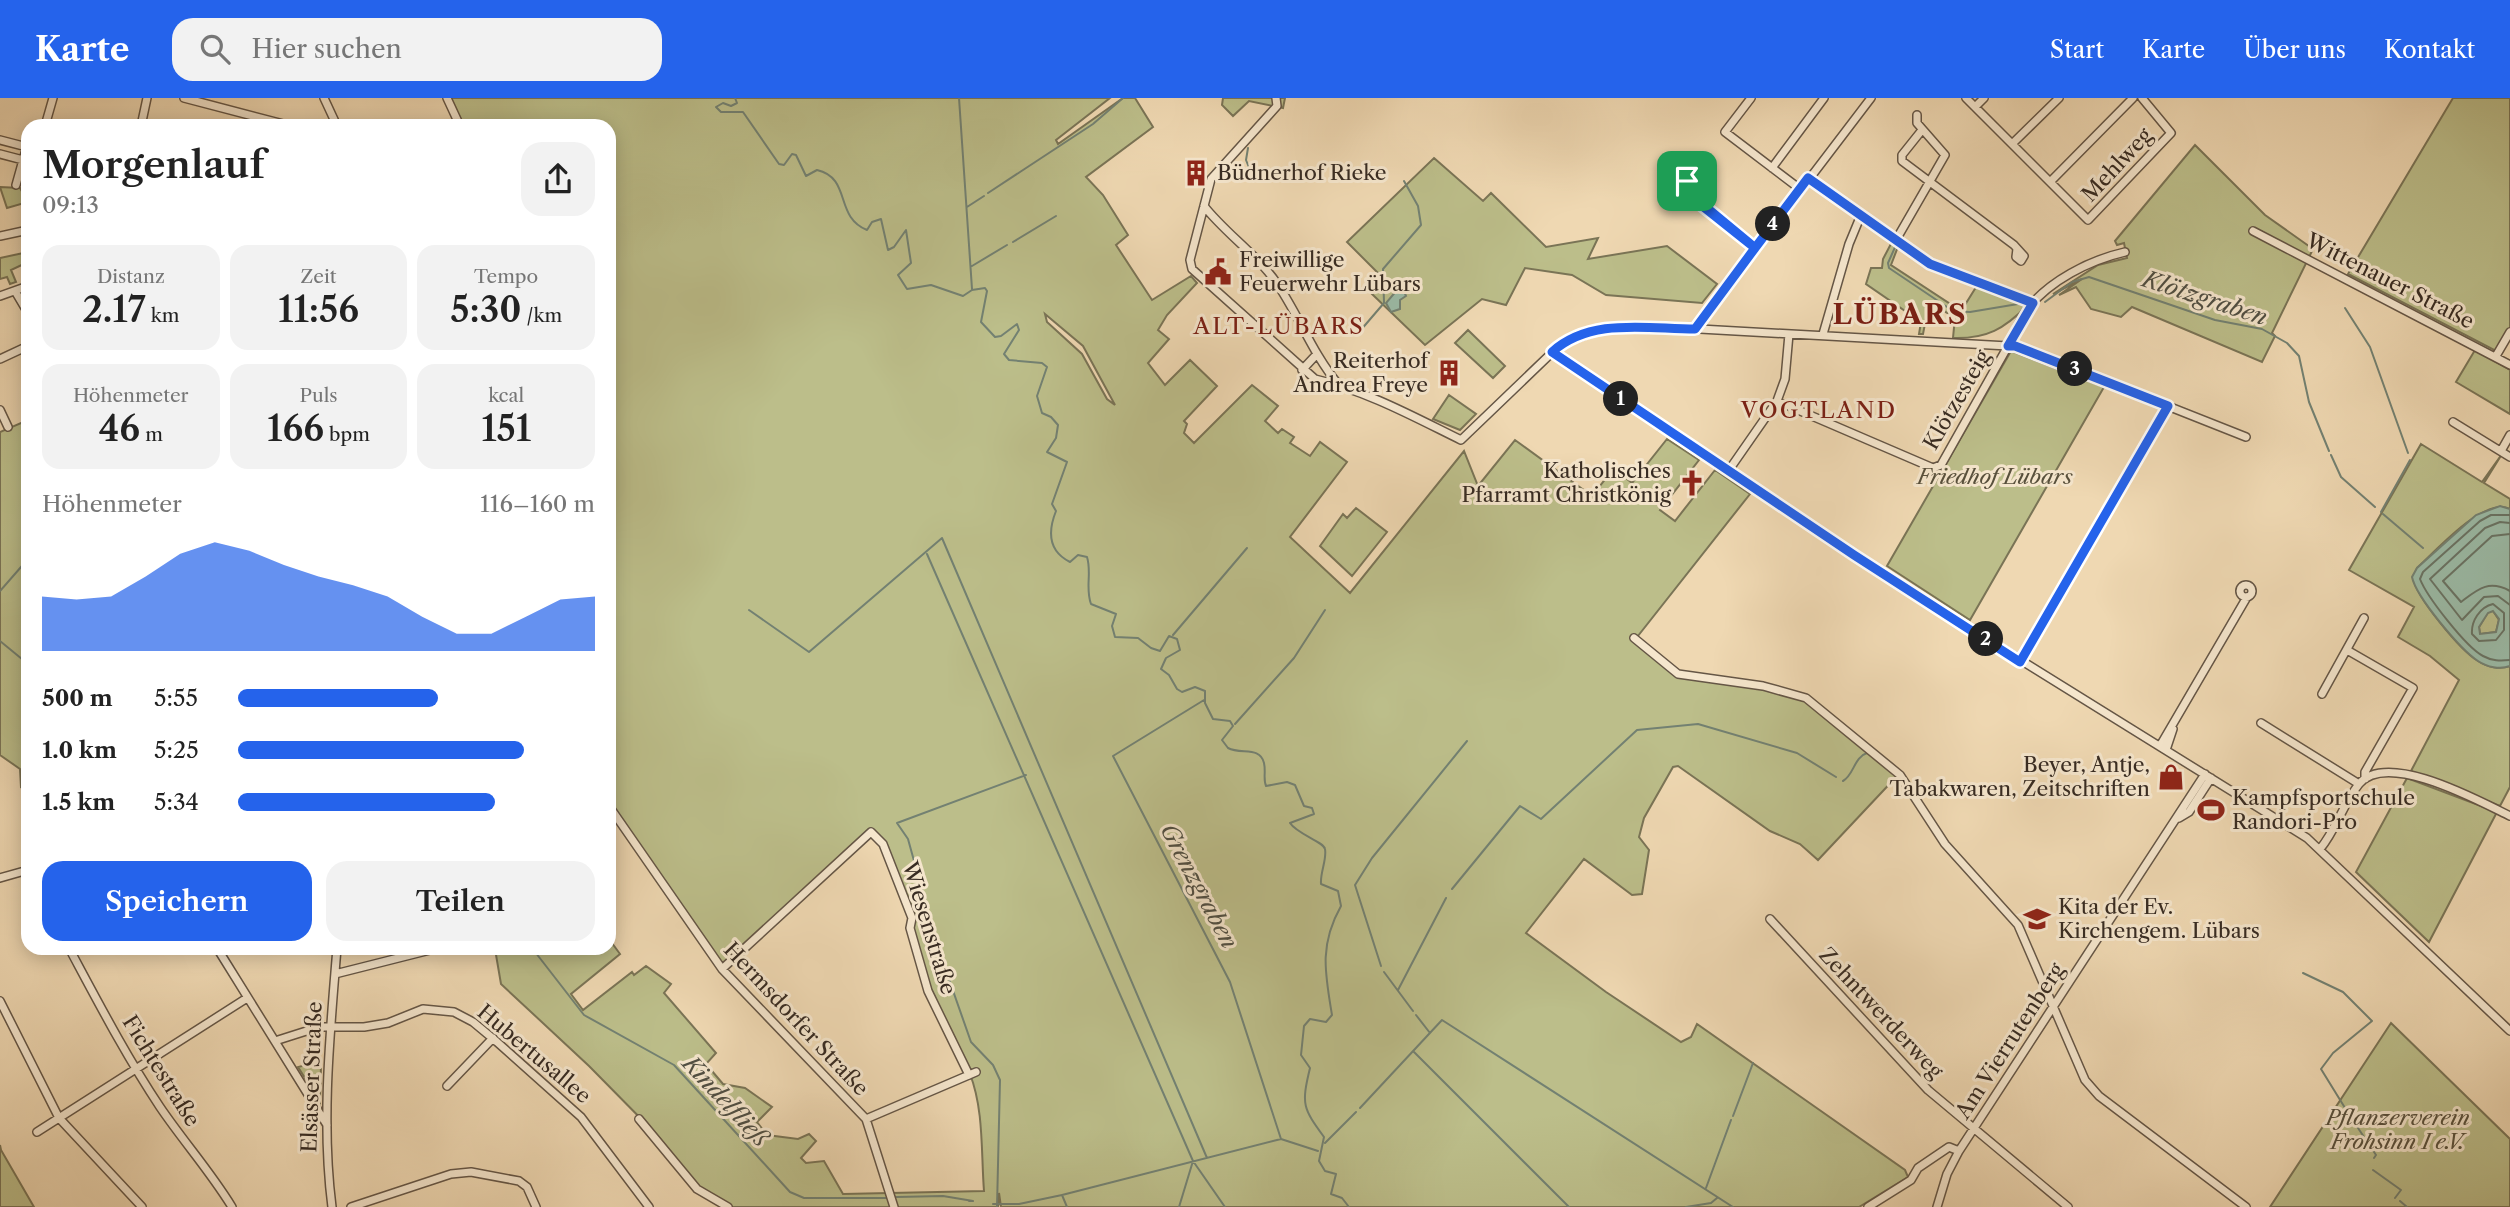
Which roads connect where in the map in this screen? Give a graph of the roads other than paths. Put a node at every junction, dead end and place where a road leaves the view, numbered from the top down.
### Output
1 (53, 98) edge
2 (147, 98) edge
3 (184, 98) edge
4 (324, 98) edge
5 (447, 98) edge
6 (1751, 98) edge
7 (1824, 98) edge
8 (1871, 98) edge
9 (1966, 98) edge
10 (1984, 98) edge
11 (2059, 98) edge
12 (2133, 98) edge
13 (2142, 98) edge
14 (1277, 102) edge
15 (1975, 107) junction
16 (1917, 115) dead end
17 (47, 119) edge
18 (145, 119) edge
19 (264, 119) edge
20 (334, 119) edge
21 (457, 119) edge
22 (1922, 130) junction
23 (0, 140) edge
24 (2012, 144) junction
25 (21, 145) edge
26 (0, 154) edge
27 (21, 159) edge
28 (21, 167) edge
29 (1772, 168) junction
30 (1808, 178) junction
31 (1928, 180) junction
32 (2050, 182) junction
33 (16, 185) dead end
34 (1683, 187) dead end
35 (1800, 189) junction
36 (1203, 206) junction
37 (1861, 215) junction
38 (2253, 231) dead end
39 (21, 232) edge
40 (0, 236) edge
41 (1896, 240) junction
42 (1755, 248) junction
43 (2017, 249) dead end
44 (2125, 252) dead end
45 (21, 289) edge
46 (15, 291) junction
47 (0, 296) edge
48 (21, 301) edge
49 (2033, 303) junction
50 (1695, 329) junction
51 (2510, 332) edge
52 (1789, 334) junction
53 (1823, 334) junction
54 (2008, 346) junction
55 (21, 349) edge
56 (1552, 352) junction
57 (1317, 354) junction
58 (2496, 356) junction
59 (0, 359) edge
60 (2510, 365) edge
61 (1302, 370) junction
62 (1338, 384) junction
63 (1777, 401) junction
64 (2168, 406) junction
65 (0, 411) edge
66 (2453, 422) dead end
67 (8, 427) dead end
68 (2510, 435) edge
69 (2246, 437) dead end
70 (2501, 451) junction
71 (2510, 457) edge
72 (1729, 470) junction
73 (2247, 597) dead end
74 (2364, 618) dead end
75 (1634, 638) dead end
76 (2347, 650) junction
77 (2020, 662) junction
78 (2322, 694) dead end
79 (2261, 723) dead end
80 (2163, 748) junction
81 (2208, 776) junction
82 (2362, 782) junction
83 (616, 816) edge
84 (2510, 816) edge
85 (2320, 849) junction
86 (21, 873) edge
87 (0, 878) edge
88 (1770, 919) dead end
89 (73, 955) edge
90 (220, 955) edge
91 (336, 955) edge
92 (410, 955) edge
93 (722, 969) junction
94 (335, 974) junction
95 (247, 998) junction
96 (0, 1000) edge
97 (2054, 1005) junction
98 (330, 1027) junction
99 (2510, 1031) edge
100 (493, 1038) junction
101 (275, 1041) junction
102 (137, 1071) junction
103 (447, 1086) dead end
104 (59, 1118) junction
105 (639, 1118) dead end
106 (866, 1119) junction
107 (327, 1125) junction
108 (1974, 1129) junction
109 (37, 1132) dead end
110 (1959, 1151) junction
111 (890, 1199) edge
112 (142, 1207) edge
113 (232, 1207) edge
114 (332, 1207) edge
115 (351, 1207) edge
116 (536, 1207) edge
117 (649, 1207) edge
118 (728, 1207) edge
119 (1868, 1207) edge
120 (1937, 1207) edge
121 (2068, 1207) edge
122 (2246, 1207) edge

1 - 17 street
2 - 18 street
3 - 19 street
4 - 20 street
5 - 21 street
6 - 29 street
7 - 29 street
8 - 30 street
9 - 15 street
10 - 15 street
11 - 24 street
12 - 32 street
13 - 32 street, Mehlweg
14 - 36 street
15 - 24 street
16 - 22 street
22 - 31 street
22 - 31 street
23 - 25 street
24 - 32 street
26 - 27 street
28 - 33 street
29 - 35 street
30 - 35 street
30 - 37 street
31 - 41 street
31 - 43 street
34 - 42 street
35 - 42 street
36 - 57 street
36 - 61 street
37 - 41 street
37 - 53 street
38 - 58 street, Wittenauer Straße
39 - 40 street
41 - 49 street
42 - 50 street
44 - 49 street
45 - 46 street
46 - 47 street
46 - 48 street
49 - 54 street
50 - 52 street
50 - 56 street
51 - 58 street
52 - 53 street
52 - 63 street
53 - 54 street
54 - 63 street, Klötzesteig
54 - 64 street
55 - 59 street
56 - 62 street
56 - 72 street
57 - 61 street
57 - 62 street
58 - 60 street, Wittenauer Straße
61 - 62 street
63 - 72 street
64 - 69 street
64 - 77 street
65 - 67 street
66 - 70 street
68 - 70 street
70 - 71 street
72 - 77 street
73 - 80 street
74 - 76 street
75 - 97 street
76 - 78 street
76 - 82 street
77 - 80 street
79 - 82 street
80 - 81 street
81 - 85 street
81 - 97 street, Am Vierrutenberg
82 - 84 street
82 - 85 street
83 - 93 street, Hermsdorfer Straße
85 - 99 street
86 - 87 street
88 - 108 street, Zehntwerderweg
89 - 102 street, Fichtestraße
90 - 95 street
91 - 94 street, Elsässer Straße
92 - 94 street
93 - 106 street, Hermsdorfer Straße
93 - 106 street, Wiesenstraße
94 - 98 street, Elsässer Straße
95 - 101 street
95 - 102 street
96 - 104 street
97 - 108 street, Am Vierrutenberg
97 - 122 street
98 - 100 street, Hubertusallee
98 - 101 street, Hubertusallee
98 - 107 street, Elsässer Straße
100 - 103 street
100 - 117 street, Hubertusallee
101 - 107 street
102 - 104 street
102 - 113 street, Fichtestraße
104 - 109 street
104 - 112 street
105 - 118 street
106 - 111 street, Hermsdorfer Straße
107 - 114 street, Elsässer Straße
108 - 110 street, Am Vierrutenberg
108 - 121 street, Zehntwerderweg
110 - 119 street, Am Vierrutenberg
110 - 120 street
115 - 116 street

